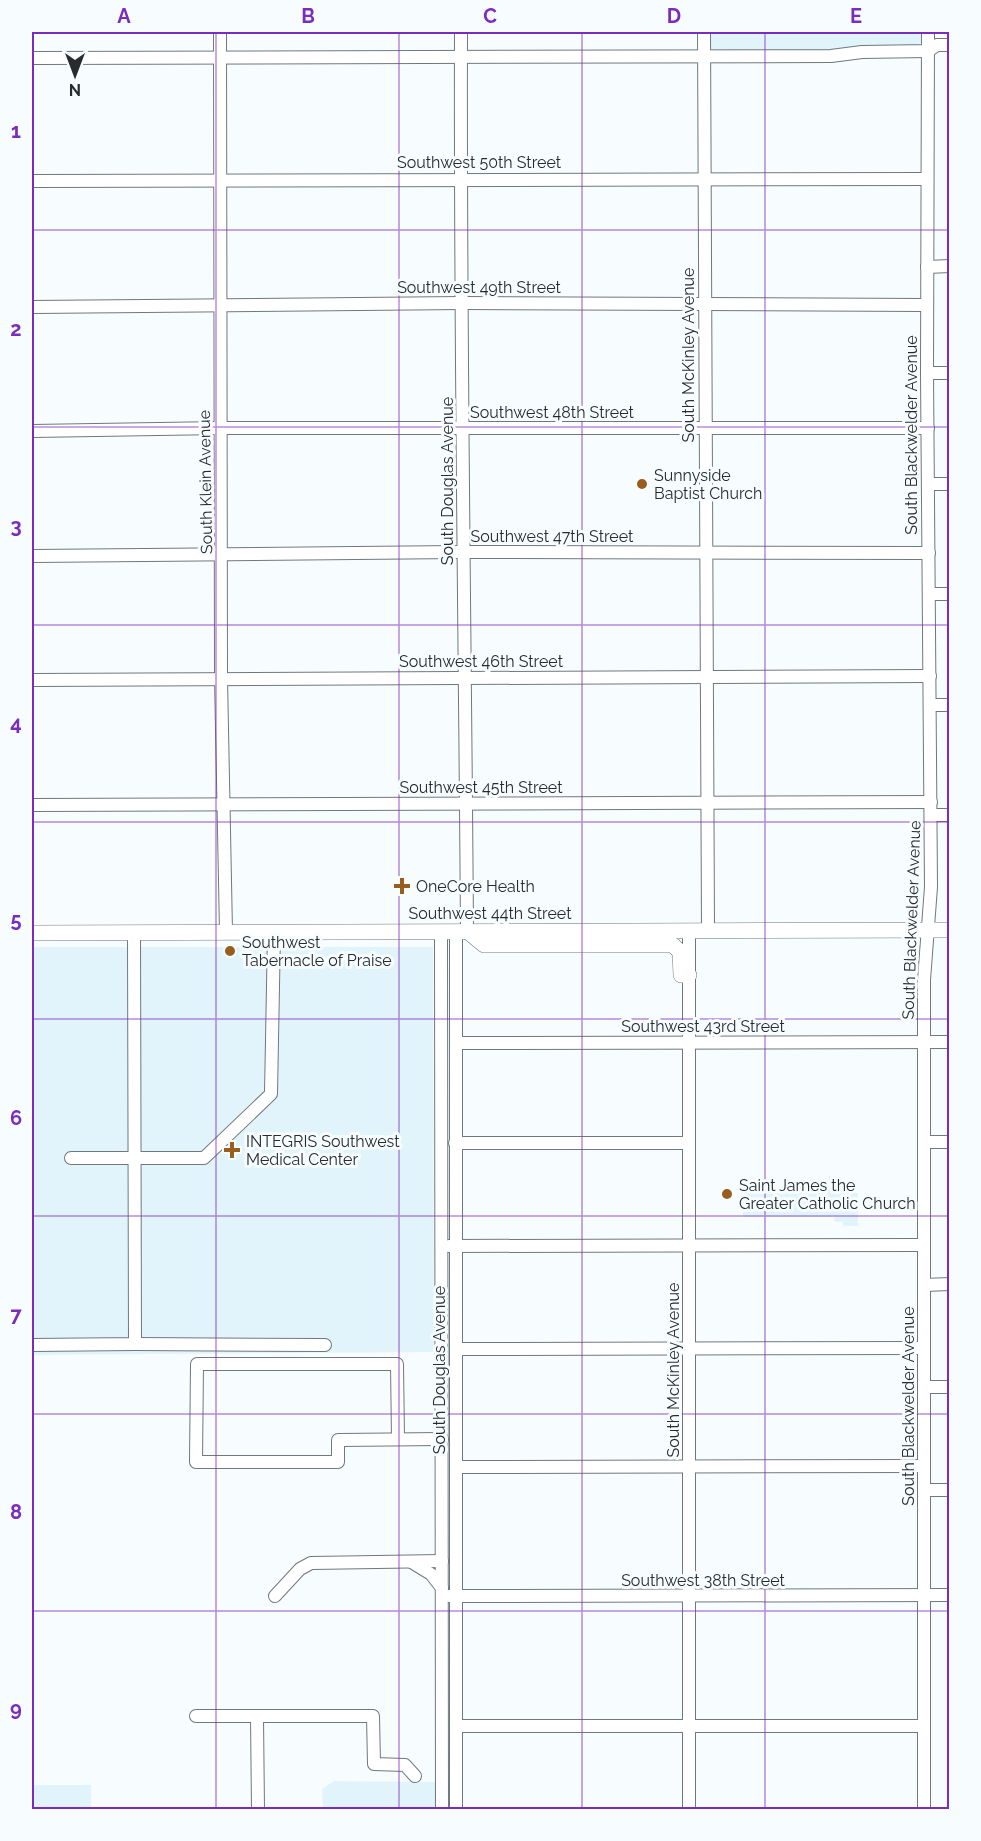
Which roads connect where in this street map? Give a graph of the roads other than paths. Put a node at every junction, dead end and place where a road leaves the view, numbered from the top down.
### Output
1 (220, 32) edge
2 (461, 32) edge
3 (704, 32) edge
4 (928, 32) edge
5 (950, 45) edge
6 (928, 51) junction
7 (461, 55) junction
8 (221, 56) junction
9 (704, 56) junction
10 (32, 58) edge
11 (462, 178) junction
12 (220, 179) junction
13 (704, 179) junction
14 (927, 179) junction
15 (32, 181) edge
16 (950, 266) edge
17 (927, 267) junction
18 (463, 303) junction
19 (705, 303) junction
20 (221, 305) junction
21 (927, 305) junction
22 (32, 307) edge
23 (927, 373) junction
24 (950, 373) edge
25 (221, 428) junction
26 (464, 428) junction
27 (928, 428) junction
28 (704, 429) junction
29 (32, 431) edge
30 (929, 484) junction
31 (950, 484) edge
32 (462, 552) junction
33 (705, 553) junction
34 (929, 553) junction
35 (223, 554) junction
36 (32, 556) edge
37 (930, 594) junction
38 (950, 594) edge
39 (930, 676) junction
40 (221, 678) junction
41 (463, 678) junction
42 (706, 679) junction
43 (32, 680) edge
44 (931, 705) junction
45 (950, 705) edge
46 (706, 801) junction
47 (466, 804) junction
48 (32, 805) edge
49 (225, 805) junction
50 (931, 809) junction
51 (950, 815) edge
52 (927, 930) junction
53 (950, 930) edge
54 (455, 931) junction
55 (689, 931) junction
56 (708, 931) junction
57 (225, 932) junction
58 (274, 932) junction
59 (32, 933) edge
60 (134, 933) junction
61 (685, 975) junction
62 (924, 1042) junction
63 (950, 1042) edge
64 (690, 1043) junction
65 (456, 1044) junction
66 (924, 1142) junction
67 (950, 1142) edge
68 (455, 1143) junction
69 (689, 1143) junction
70 (71, 1158) dead end
71 (135, 1159) junction
72 (690, 1245) junction
73 (924, 1245) junction
74 (441, 1246) junction
75 (456, 1246) junction
76 (950, 1284) edge
77 (924, 1285) junction
78 (32, 1344) edge
79 (135, 1344) junction
80 (325, 1345) dead end
81 (924, 1348) junction
82 (456, 1349) junction
83 (689, 1349) junction
84 (924, 1387) junction
85 (950, 1387) edge
86 (398, 1439) junction
87 (442, 1439) junction
88 (924, 1466) junction
89 (456, 1467) junction
90 (689, 1467) junction
91 (924, 1490) junction
92 (950, 1490) edge
93 (442, 1561) junction
94 (412, 1562) junction
95 (442, 1592) junction
96 (950, 1595) edge
97 (275, 1596) dead end
98 (456, 1596) junction
99 (689, 1596) junction
100 (924, 1596) junction
101 (196, 1716) dead end
102 (258, 1717) junction
103 (456, 1725) junction
104 (689, 1725) junction
105 (924, 1725) junction
106 (415, 1776) dead end
107 (442, 1778) junction
108 (456, 1778) junction
109 (258, 1809) edge
110 (442, 1809) edge
111 (456, 1809) edge
112 (689, 1809) edge
113 (924, 1809) edge

1 - 8 street, South Klein Avenue
2 - 7 street, South Douglas Avenue
3 - 9 street, South McKinley Avenue
4 - 6 street, South Blackwelder Avenue
5 - 6 street
6 - 9 street
6 - 14 street, South Blackwelder Avenue
7 - 8 street
7 - 9 street
7 - 11 street, South Douglas Avenue
8 - 10 street
8 - 12 street, South Klein Avenue
9 - 13 street, South McKinley Avenue
11 - 12 street, Southwest 50th Street
11 - 13 street, Southwest 50th Street
11 - 18 street, South Douglas Avenue
12 - 15 street, Southwest 50th Street
12 - 20 street, South Klein Avenue
13 - 14 street, Southwest 50th Street
13 - 19 street, South McKinley Avenue
14 - 17 street, South Blackwelder Avenue
16 - 17 street
17 - 21 street, South Blackwelder Avenue
18 - 19 street, Southwest 49th Street
18 - 20 street, Southwest 49th Street
18 - 26 street, South Douglas Avenue
19 - 21 street, Southwest 49th Street
19 - 28 street, South McKinley Avenue
20 - 22 street, Southwest 49th Street
20 - 25 street, South Klein Avenue
21 - 23 street, South Blackwelder Avenue
23 - 24 street
23 - 27 street, South Blackwelder Avenue
25 - 26 street, Southwest 48th Street
25 - 29 street, Southwest 48th Street
25 - 35 street, South Klein Avenue
26 - 28 street, Southwest 48th Street
26 - 32 street, South Douglas Avenue
27 - 28 street, Southwest 48th Street
27 - 30 street, South Blackwelder Avenue
28 - 33 street, South McKinley Avenue
30 - 31 street
30 - 34 street, South Blackwelder Avenue
32 - 33 street, Southwest 47th Street
32 - 35 street, Southwest 47th Street
32 - 41 street, South Douglas Avenue
33 - 34 street, Southwest 47th Street
33 - 42 street, South McKinley Avenue
34 - 37 street, South Blackwelder Avenue
35 - 36 street, Southwest 47th Street
35 - 40 street, South Klein Avenue
37 - 38 street
37 - 39 street, South Blackwelder Avenue
39 - 42 street, Southwest 46th Street
39 - 44 street, South Blackwelder Avenue
40 - 41 street, Southwest 46th Street
40 - 43 street, Southwest 46th Street
40 - 49 street, South Klein Avenue
41 - 42 street, Southwest 46th Street
41 - 47 street, South Douglas Avenue
42 - 46 street, South McKinley Avenue
44 - 45 street
44 - 50 street, South Blackwelder Avenue
46 - 47 street, Southwest 45th Street
46 - 50 street, Southwest 45th Street
46 - 56 street, South McKinley Avenue
47 - 49 street, Southwest 45th Street
47 - 54 street, South Douglas Avenue
48 - 49 street, Southwest 45th Street
49 - 57 street, South Klein Avenue
50 - 51 street, Southwest 45th Street
50 - 52 street, South Blackwelder Avenue
52 - 53 main road, Southwest 44th Street
52 - 56 main road, Southwest 44th Street
52 - 62 street, South Blackwelder Avenue
54 - 55 main road, Southwest 44th Street
54 - 58 main road, Southwest 44th Street
54 - 61 main road
54 - 65 street, South Douglas Avenue
54 - 74 street, South Douglas Avenue
55 - 56 main road, Southwest 44th Street
55 - 61 street, South McKinley Avenue
57 - 58 main road, Southwest 44th Street
57 - 60 main road, Southwest 44th Street
58 - 71 street
59 - 60 main road, Southwest 44th Street
60 - 71 street
61 - 64 street, South McKinley Avenue
62 - 63 street, Southwest 43rd Street
62 - 64 street, Southwest 43rd Street
62 - 66 street, South Blackwelder Avenue
64 - 65 street, Southwest 43rd Street
64 - 69 street, South McKinley Avenue
65 - 68 street, South Douglas Avenue
66 - 67 street
66 - 73 street, South Blackwelder Avenue
68 - 69 street
68 - 75 street, South Douglas Avenue
69 - 72 street, South McKinley Avenue
70 - 71 street
71 - 79 street
72 - 73 street
72 - 75 street
72 - 83 street, South McKinley Avenue
73 - 77 street, South Blackwelder Avenue
74 - 75 street
74 - 87 street, South Douglas Avenue
75 - 82 street, South Douglas Avenue
76 - 77 street
77 - 81 street, South Blackwelder Avenue
78 - 79 street
79 - 80 street
81 - 83 street
81 - 84 street, South Blackwelder Avenue
82 - 83 street
82 - 89 street, South Douglas Avenue
83 - 90 street, South McKinley Avenue
84 - 85 street
84 - 88 street, South Blackwelder Avenue
86 - 86 street
86 - 87 street
87 - 93 street, South Douglas Avenue
88 - 90 street
88 - 91 street, South Blackwelder Avenue
89 - 90 street
89 - 98 street, South Douglas Avenue
90 - 99 street, South McKinley Avenue
91 - 92 street
91 - 100 street, South Blackwelder Avenue
93 - 94 street
93 - 95 street, South Douglas Avenue
94 - 95 street
94 - 97 street
95 - 98 street, Southwest 38th Street
95 - 107 street, South Douglas Avenue
96 - 100 street, Southwest 38th Street
98 - 99 street, Southwest 38th Street
98 - 103 street, South Douglas Avenue
99 - 100 street, Southwest 38th Street
99 - 104 street, South McKinley Avenue
100 - 105 street, South Blackwelder Avenue
101 - 102 street
102 - 106 street
102 - 109 street
103 - 104 street
103 - 108 street, South Douglas Avenue
104 - 105 street
104 - 112 street, South McKinley Avenue
105 - 113 street, South Blackwelder Avenue
107 - 108 street
107 - 110 street, South Douglas Avenue
108 - 111 street, South Douglas Avenue

